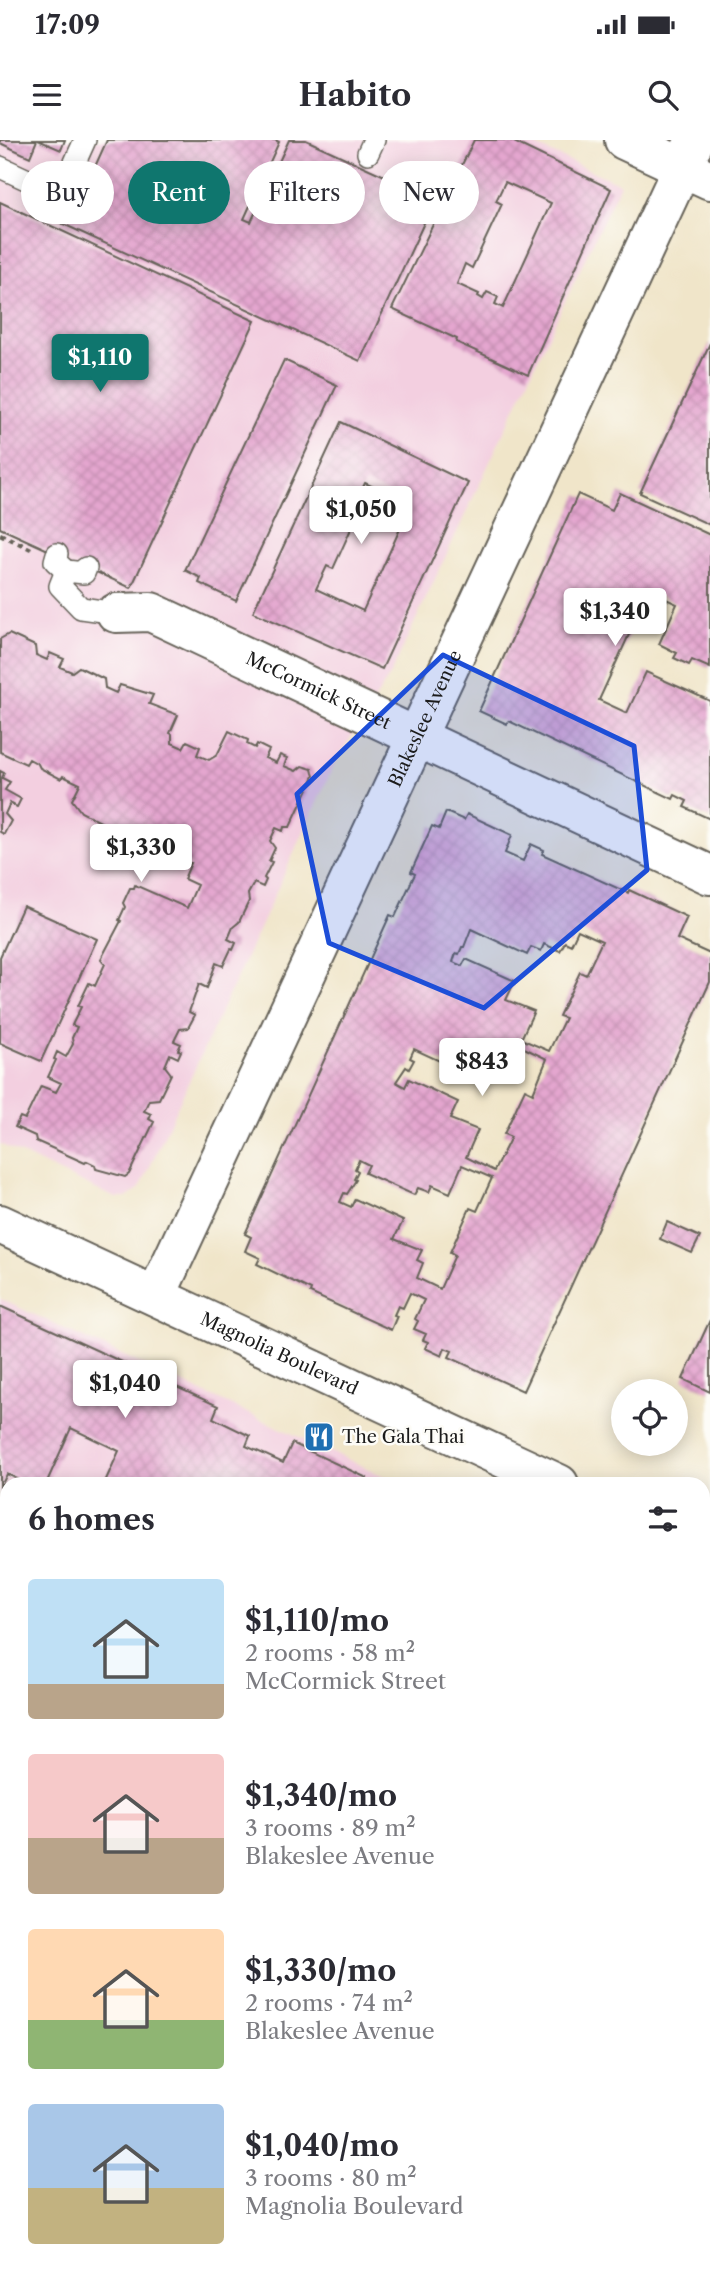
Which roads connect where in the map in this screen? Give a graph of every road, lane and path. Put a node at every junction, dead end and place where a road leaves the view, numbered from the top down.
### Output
1 (85, 140) edge
2 (624, 140) edge
3 (696, 163) edge
4 (0, 167) edge
5 (0, 534) edge
6 (34, 550) dead end
7 (70, 564) dead end
8 (116, 613) joint
9 (416, 736) junction
10 (710, 875) edge
11 (0, 1224) edge
12 (156, 1297) junction
13 (544, 1477) edge

1 - 4 lane
2 - 3 street
3 - 9 street, Blakeslee Avenue
5 - 6 path
7 - 8 lane
8 - 9 street, McCormick Street
9 - 10 street, McCormick Street
9 - 12 street, Blakeslee Avenue
11 - 12 street, Magnolia Boulevard
12 - 13 street, Magnolia Boulevard

